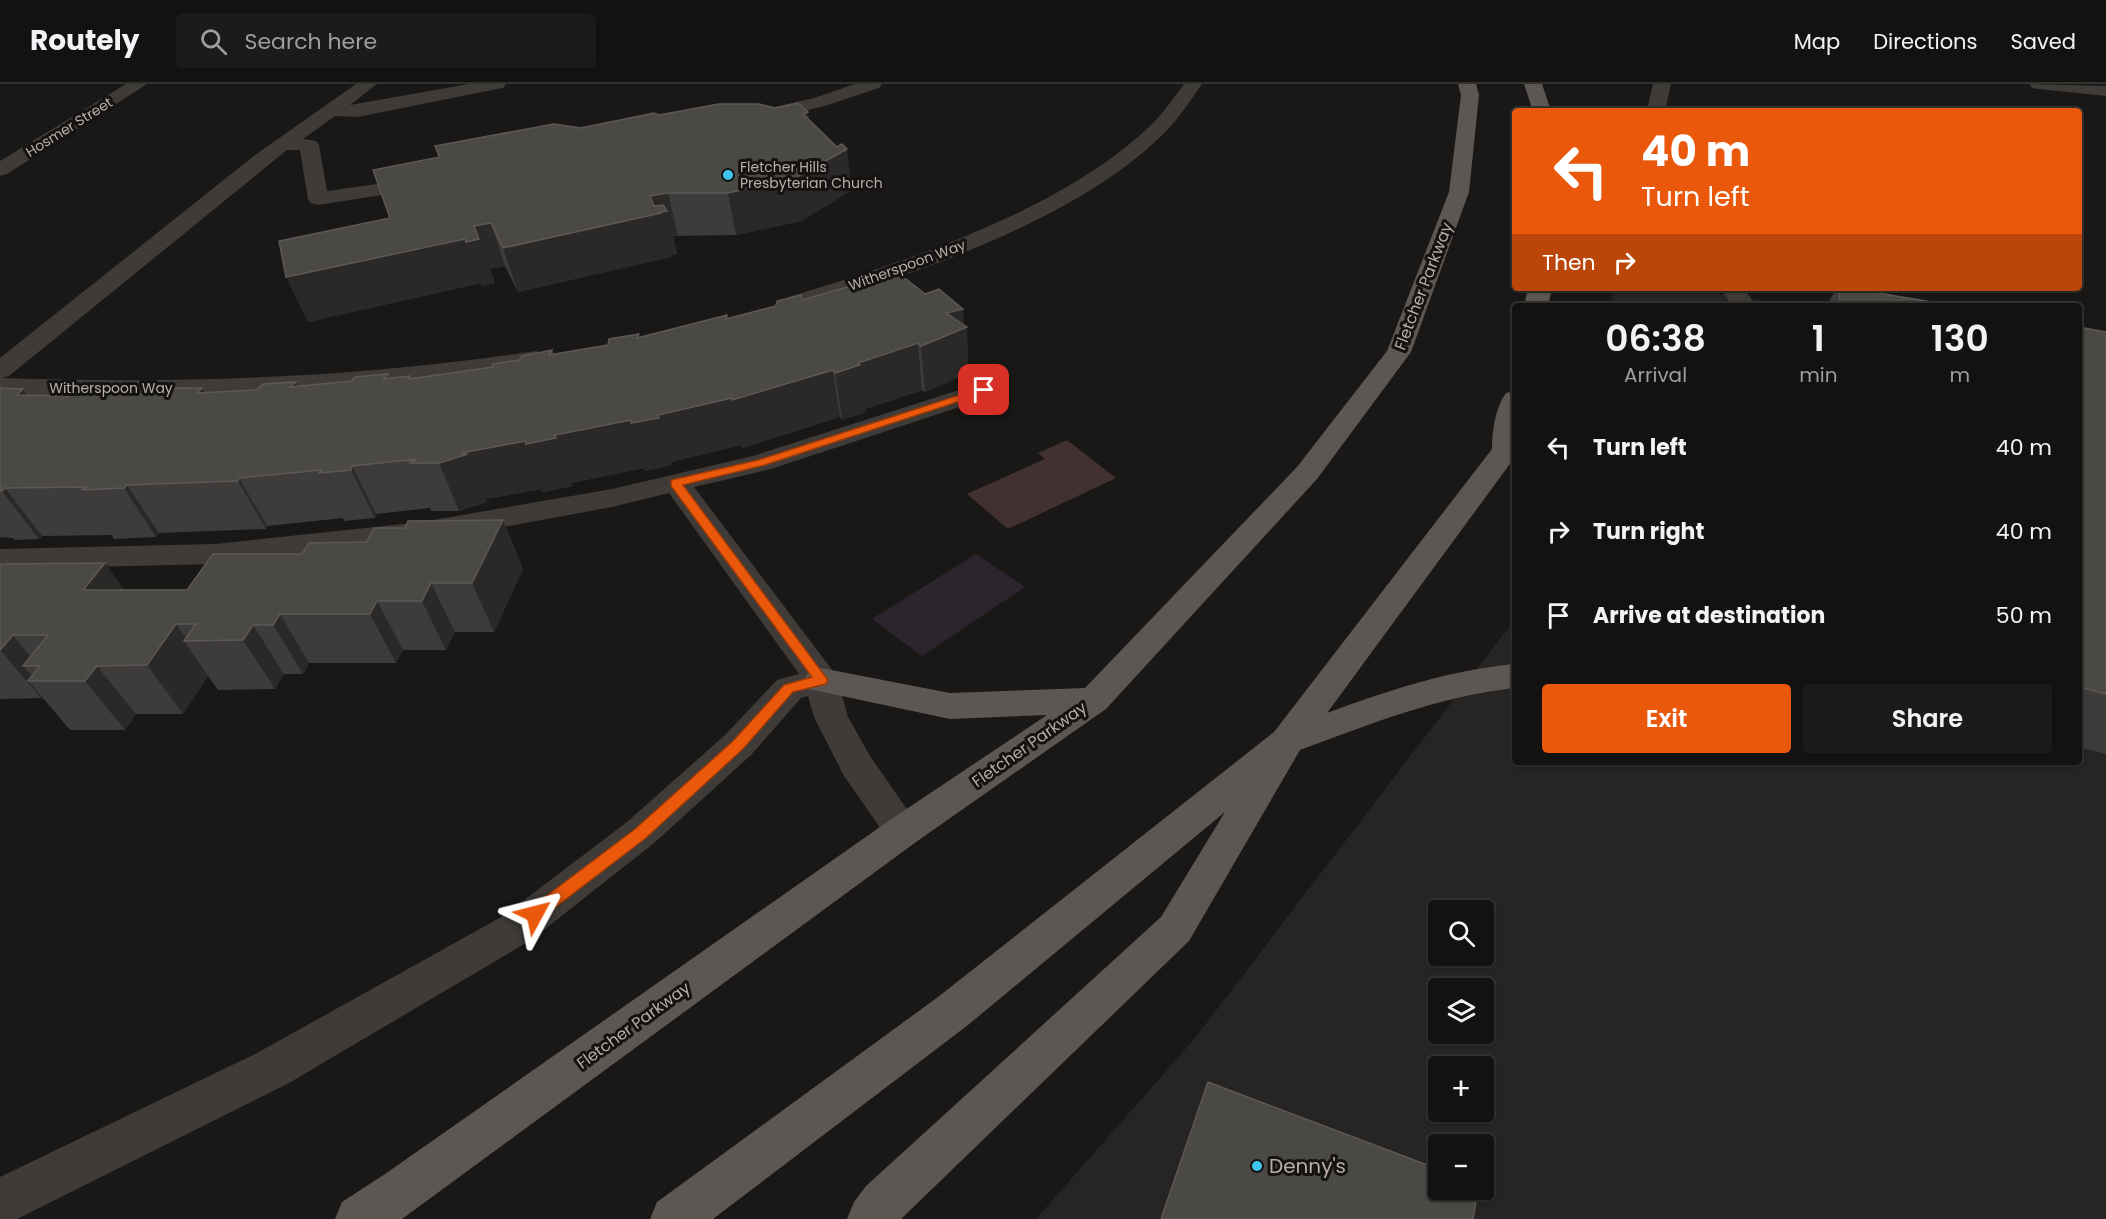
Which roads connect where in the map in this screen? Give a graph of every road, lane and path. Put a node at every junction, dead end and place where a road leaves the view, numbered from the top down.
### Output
1 (138, 84) edge
2 (368, 84) edge
3 (497, 84) edge
4 (873, 84) edge
5 (1193, 84) edge
6 (1467, 84) edge
7 (1533, 84) edge
8 (1662, 84) edge
9 (2038, 84) edge
10 (2106, 91) edge
11 (1541, 108) edge
12 (1657, 108) edge
13 (331, 110) junction
14 (743, 119) edge
15 (283, 144) junction
16 (0, 170) edge
17 (445, 179) edge
18 (775, 308) edge
19 (557, 355) edge
20 (0, 371) edge
21 (0, 386) edge
22 (984, 390) dead end
23 (1512, 411) edge
24 (1510, 462) edge
25 (675, 483) junction
26 (0, 559) edge
27 (1512, 676) edge
28 (821, 680) junction
29 (1094, 700) junction
30 (1287, 741) junction
31 (903, 831) junction
32 (0, 1202) edge
33 (359, 1219) edge
34 (674, 1219) edge
35 (871, 1219) edge

1 - 16 street, Hosmer Street
2 - 13 street
3 - 13 street
4 - 14 street
5 - 18 street, Witherspoon Way
6 - 29 main road, Fletcher Parkway
7 - 11 main road
8 - 12 street
9 - 10 street
13 - 15 street
15 - 17 street
15 - 20 street
19 - 21 street, Witherspoon Way
22 - 25 street
23 - 24 main road
24 - 30 main road
25 - 26 street
25 - 28 street
27 - 30 main road
28 - 29 main road
28 - 31 street
28 - 32 street
29 - 31 main road, Fletcher Parkway
30 - 34 main road
30 - 35 main road
31 - 33 main road, Fletcher Parkway

